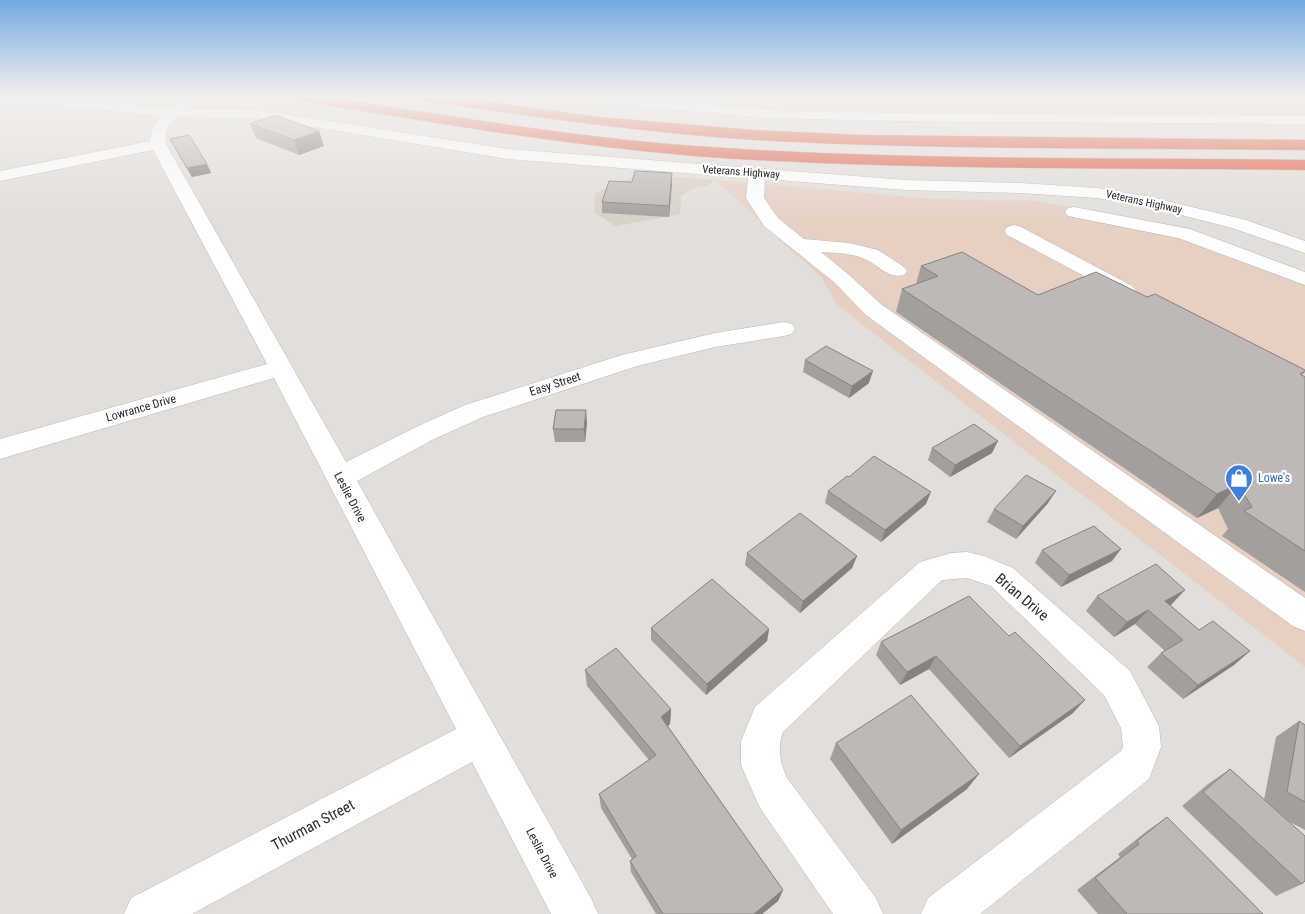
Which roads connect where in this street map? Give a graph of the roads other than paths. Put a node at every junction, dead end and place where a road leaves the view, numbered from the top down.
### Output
1 (109, 139) edge
2 (191, 139) edge
3 (410, 139) edge
4 (581, 139) edge
5 (832, 139) edge
6 (1302, 145) edge
7 (1305, 165) edge
8 (709, 170) junction
9 (757, 174) junction
10 (0, 176) edge
11 (690, 185) dead end
12 (1049, 189) junction
13 (1014, 231) dead end
14 (799, 244) junction
15 (1305, 247) edge
16 (897, 271) dead end
17 (1302, 287) edge
18 (1141, 298) edge
19 (784, 329) dead end
20 (281, 368) junction
21 (0, 448) edge
22 (340, 478) junction
23 (1305, 616) edge
24 (480, 737) junction
25 (148, 914) edge
26 (575, 914) edge
27 (860, 914) edge
28 (944, 914) edge

1 - 10 street
2 - 20 street, Leslie Drive
3 - 8 street, Veterans Highway
4 - 7 highway
5 - 6 highway
8 - 9 street, Veterans Highway
8 - 11 street
9 - 12 street, Veterans Highway
9 - 14 street
12 - 15 street, Veterans Highway
12 - 17 street
13 - 18 street
14 - 16 street
14 - 23 street
19 - 22 street, Easy Street
20 - 21 street, Lowrance Drive
20 - 22 street, Leslie Drive
22 - 24 street, Leslie Drive
24 - 25 street, Thurman Street
24 - 26 street, Leslie Drive
27 - 28 street, Brian Drive

